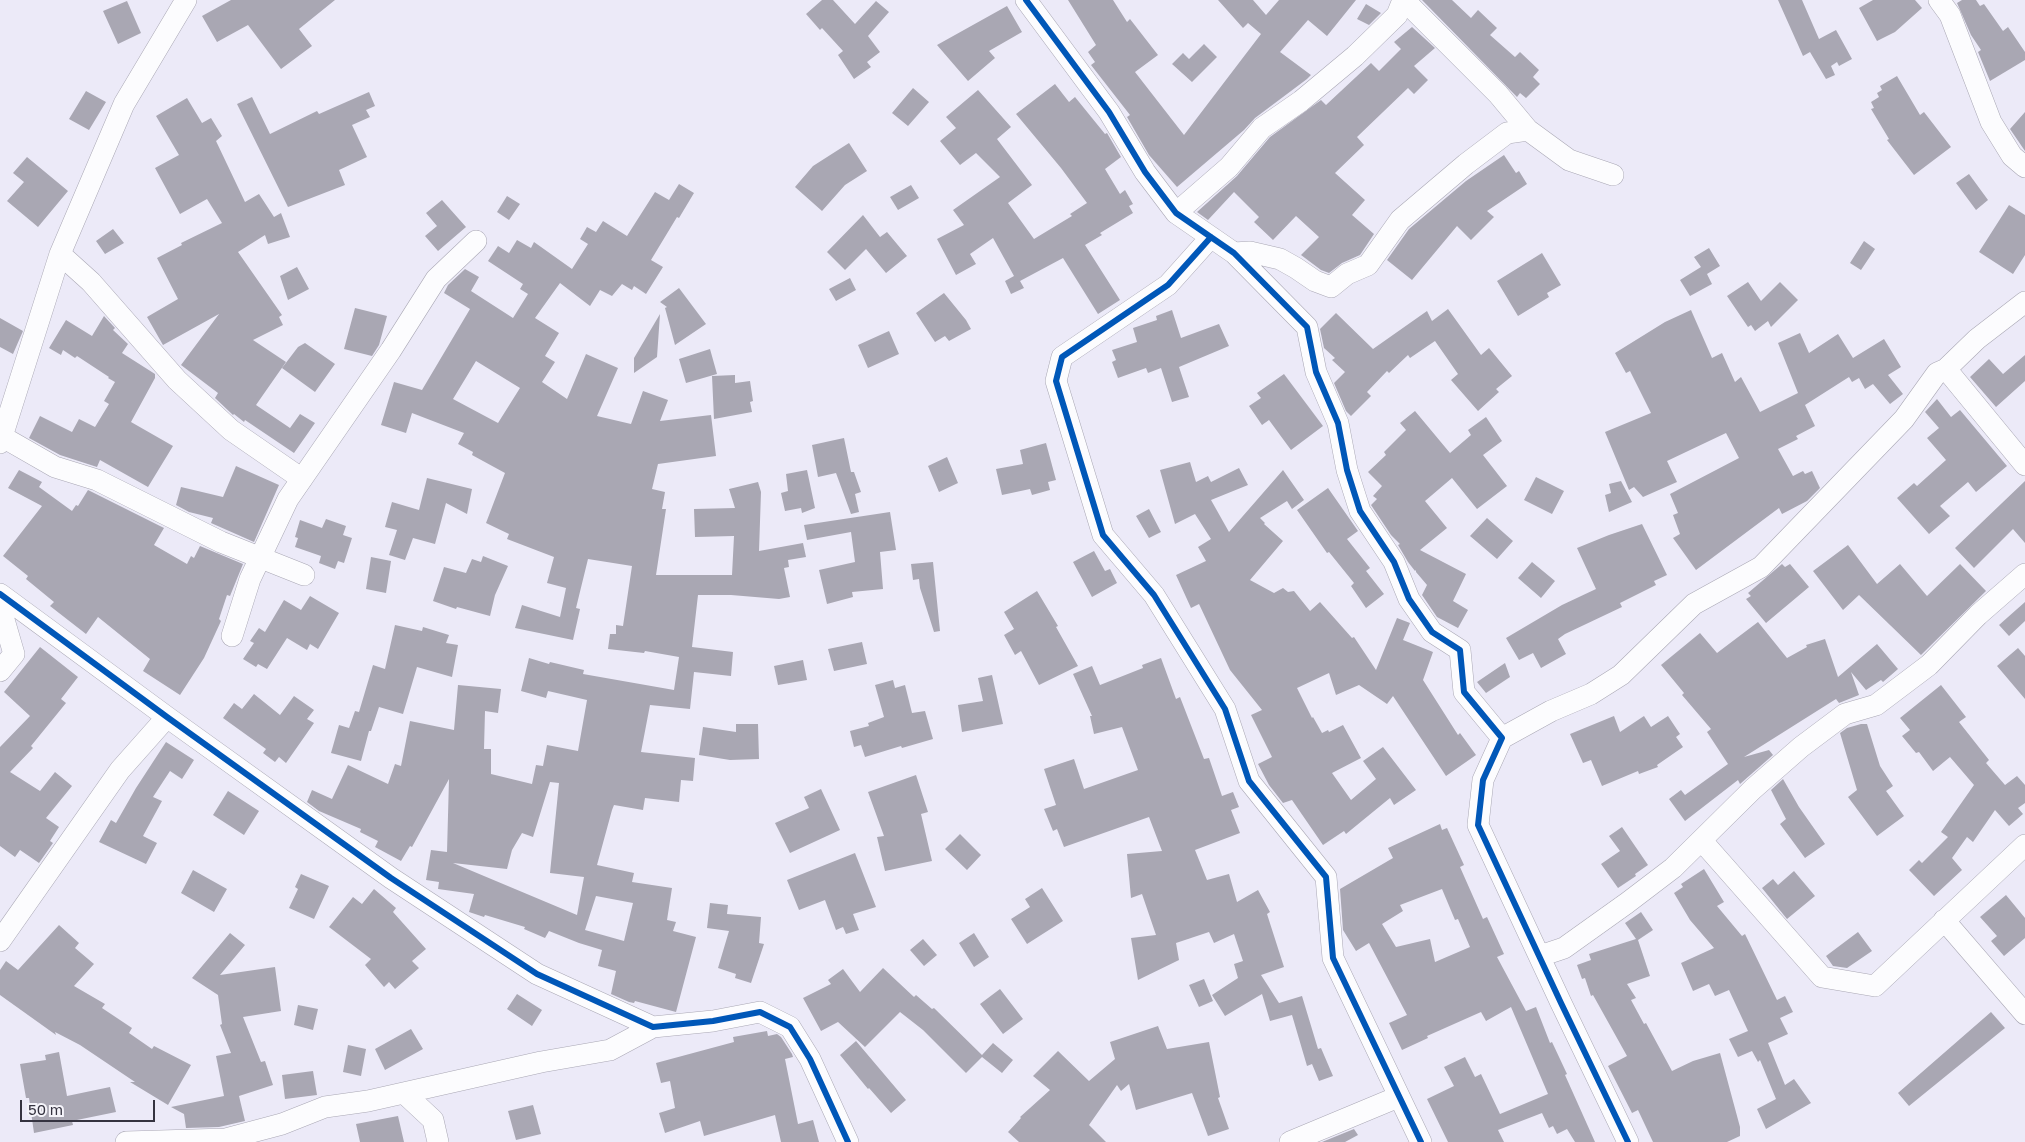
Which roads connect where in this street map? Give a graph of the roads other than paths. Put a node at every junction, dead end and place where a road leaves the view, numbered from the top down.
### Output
1 (186, 0) edge
2 (1026, 0) edge
3 (1403, 0) edge
4 (1939, 0) edge
5 (1528, 130) junction
6 (2025, 167) edge
7 (1613, 175) dead end
8 (1176, 213) junction
9 (1211, 237) junction
10 (476, 241) dead end
11 (1234, 253) junction
12 (60, 254) junction
13 (2025, 302) edge
14 (1946, 368) junction
15 (1, 439) edge
16 (2025, 465) edge
17 (302, 479) junction
18 (260, 557) junction
19 (2025, 574) edge
20 (304, 575) dead end
21 (0, 594) edge
22 (0, 606) edge
23 (232, 636) dead end
24 (0, 671) edge
25 (167, 717) junction
26 (1502, 738) junction
27 (1702, 841) junction
28 (2025, 845) edge
29 (1944, 920) junction
30 (0, 941) edge
31 (1540, 956) junction
32 (2025, 1014) edge
33 (653, 1027) junction
34 (404, 1094) junction
35 (1398, 1097) junction
36 (126, 1142) edge
37 (438, 1142) edge
38 (848, 1142) edge
39 (1290, 1142) edge
40 (1421, 1142) edge
41 (1628, 1142) edge

1 - 12 street
2 - 8 street
3 - 5 street
3 - 8 street
4 - 6 street
5 - 7 street
5 - 11 street
8 - 9 street
9 - 11 street
9 - 35 street
10 - 17 street
11 - 26 street
12 - 15 street
12 - 17 street
13 - 14 street
14 - 16 street
14 - 26 street
15 - 18 street
17 - 18 street
18 - 20 street
18 - 23 street
19 - 27 street
21 - 25 street
22 - 24 street
25 - 30 street
25 - 33 street
26 - 31 street
27 - 29 street
27 - 31 street
28 - 29 street
29 - 32 street
31 - 41 street
33 - 34 street
33 - 38 street
34 - 36 street
34 - 37 street
35 - 39 street
35 - 40 street

